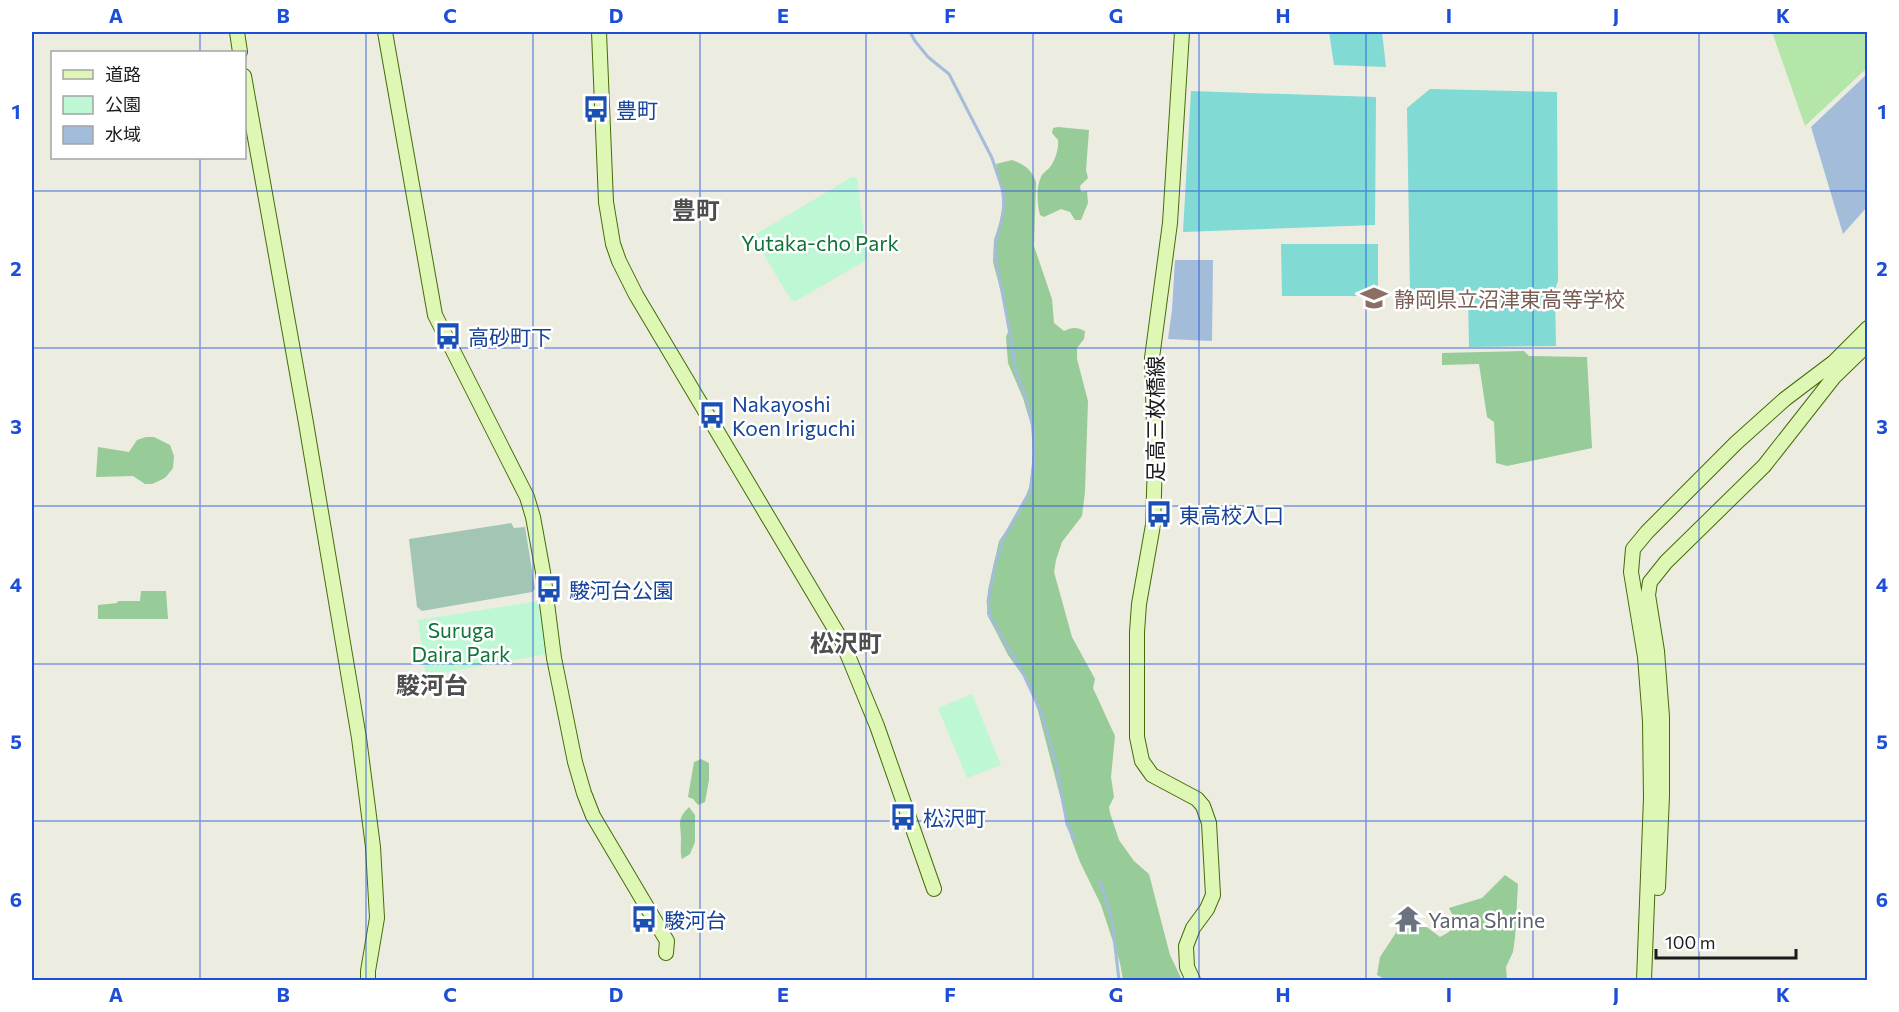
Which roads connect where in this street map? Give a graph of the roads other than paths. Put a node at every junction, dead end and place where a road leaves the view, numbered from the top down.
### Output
1 (237, 32) edge
2 (385, 32) edge
3 (599, 32) edge
4 (1182, 32) edge
5 (240, 51) edge
6 (246, 87) edge
7 (1868, 328) edge
8 (1868, 344) edge
9 (1633, 549) junction
10 (1648, 595) junction
11 (934, 889) dead end
12 (666, 953) dead end
13 (368, 981) edge
14 (1193, 981) edge
15 (1644, 981) edge
16 (1653, 981) edge

1 - 5 street
2 - 12 street
3 - 11 street
4 - 14 street, 足高三枚橋線
6 - 13 street
7 - 9 street
8 - 10 street
9 - 10 street
9 - 15 street
10 - 16 street

